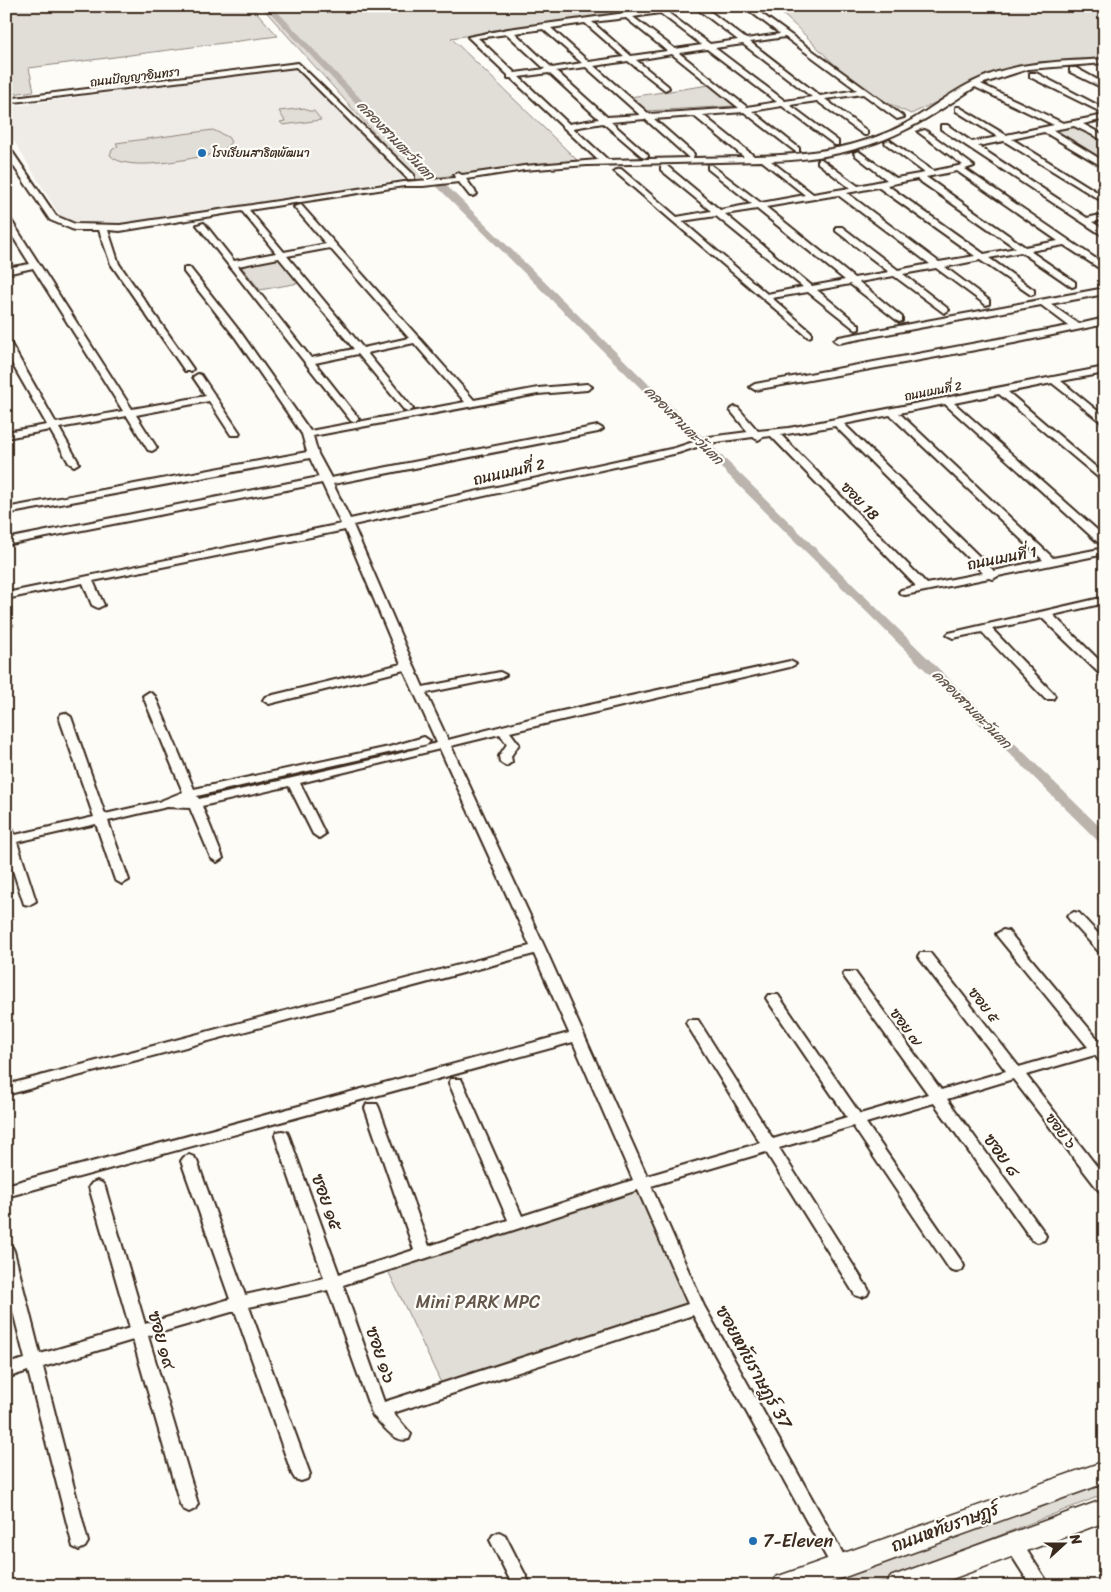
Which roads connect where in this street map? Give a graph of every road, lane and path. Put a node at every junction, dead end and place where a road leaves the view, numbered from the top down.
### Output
1 (694, 6) edge
2 (698, 6) edge
3 (746, 6) edge
4 (662, 11) junction
5 (626, 15) junction
6 (586, 21) junction
7 (544, 26) junction
8 (508, 31) junction
9 (786, 35) junction
10 (744, 41) junction
11 (708, 46) junction
12 (672, 52) junction
13 (629, 58) junction
14 (1105, 61) edge
15 (586, 65) junction
16 (267, 69) junction
17 (548, 70) junction
18 (1073, 70) dead end
19 (1033, 75) dead end
20 (511, 76) junction
21 (975, 84) junction
22 (1105, 87) edge
23 (665, 88) dead end
24 (864, 91) junction
25 (820, 98) junction
26 (6, 101) edge
27 (782, 104) junction
28 (6, 105) edge
29 (959, 109) dead end
30 (744, 110) junction
31 (1105, 112) edge
32 (695, 113) junction
33 (645, 116) junction
34 (900, 117) dead end
35 (1105, 117) edge
36 (604, 120) junction
37 (1075, 123) junction
38 (566, 126) junction
39 (1062, 126) junction
40 (944, 127) dead end
41 (1045, 129) junction
42 (922, 132) dead end
43 (864, 133) dead end
44 (1007, 137) junction
45 (1105, 139) edge
46 (888, 142) dead end
47 (835, 143) dead end
48 (971, 145) junction
49 (736, 146) junction
50 (6, 150) edge
51 (796, 150) dead end
52 (858, 153) dead end
53 (644, 156) dead end
54 (692, 156) dead end
55 (742, 159) junction
56 (752, 159) junction
57 (764, 159) junction
58 (821, 161) dead end
59 (606, 163) junction
60 (1105, 166) edge
61 (711, 167) dead end
62 (664, 168) dead end
63 (959, 169) junction
64 (618, 171) dead end
65 (932, 174) junction
66 (458, 177) junction
67 (920, 177) junction
68 (416, 180) junction
69 (895, 182) junction
70 (881, 184) junction
71 (857, 189) junction
72 (840, 192) junction
73 (473, 194) dead end
74 (812, 197) junction
75 (1105, 201) edge
76 (758, 204) junction
77 (298, 207) dead end
78 (244, 209) junction
79 (716, 212) junction
80 (1105, 216) edge
81 (6, 219) edge
82 (675, 220) junction
83 (1085, 221) junction
84 (201, 225) dead end
85 (104, 229) junction
86 (840, 229) dead end
87 (1105, 234) edge
88 (1064, 242) junction
89 (332, 245) junction
90 (1023, 249) junction
91 (282, 255) junction
92 (982, 257) junction
93 (232, 264) junction
94 (36, 265) junction
95 (940, 266) junction
96 (1105, 269) edge
97 (187, 270) dead end
98 (6, 271) edge
99 (896, 273) junction
100 (850, 280) junction
101 (1072, 284) dead end
102 (808, 289) junction
103 (1105, 291) edge
104 (1031, 292) dead end
105 (764, 297) junction
106 (986, 302) dead end
107 (1042, 302) junction
108 (944, 310) dead end
109 (899, 319) dead end
110 (1105, 321) edge
111 (1076, 326) junction
112 (856, 327) dead end
113 (808, 334) dead end
114 (416, 340) junction
115 (839, 340) dead end
116 (6, 344) edge
117 (362, 351) junction
118 (309, 361) junction
119 (188, 369) dead end
120 (1105, 370) edge
121 (198, 377) dead end
122 (1055, 380) junction
123 (587, 387) dead end
124 (755, 387) dead end
125 (1001, 391) junction
126 (212, 398) junction
127 (469, 400) dead end
128 (947, 401) junction
129 (408, 409) dead end
130 (736, 410) dead end
131 (892, 412) junction
132 (131, 413) junction
133 (354, 419) dead end
134 (1105, 422) edge
135 (837, 423) junction
136 (53, 426) junction
137 (598, 429) dead end
138 (235, 433) dead end
139 (307, 434) junction
140 (6, 435) edge
141 (764, 435) junction
142 (152, 448) dead end
143 (313, 454) junction
144 (74, 463) dead end
145 (327, 480) junction
146 (1105, 480) edge
147 (6, 510) edge
148 (348, 527) junction
149 (6, 542) edge
150 (1105, 543) edge
151 (1105, 551) edge
152 (1052, 563) junction
153 (992, 576) junction
154 (87, 579) junction
155 (924, 588) junction
156 (905, 592) dead end
157 (6, 596) edge
158 (1105, 600) edge
159 (98, 605) dead end
160 (1044, 613) junction
161 (984, 627) junction
162 (953, 634) dead end
163 (790, 664) dead end
164 (408, 666) junction
165 (1105, 673) edge
166 (500, 674) dead end
167 (420, 691) junction
168 (149, 696) dead end
169 (1049, 696) dead end
170 (269, 700) dead end
171 (65, 718) dead end
172 (502, 729) junction
173 (443, 742) junction
174 (392, 753) junction
175 (506, 762) dead end
176 (293, 781) junction
177 (193, 799) junction
178 (101, 820) junction
179 (318, 834) dead end
180 (7, 836) edge
181 (217, 858) dead end
182 (122, 880) dead end
183 (29, 901) dead end
184 (1074, 916) dead end
185 (1003, 934) dead end
186 (538, 948) junction
187 (1105, 950) edge
188 (925, 956) dead end
189 (850, 975) dead end
190 (772, 998) dead end
191 (693, 1023) dead end
192 (577, 1036) junction
193 (1102, 1051) edge
194 (1017, 1074) junction
195 (456, 1083) dead end
196 (6, 1090) edge
197 (937, 1097) junction
198 (372, 1108) dead end
199 (856, 1120) junction
200 (282, 1136) dead end
201 (770, 1146) junction
202 (188, 1161) dead end
203 (642, 1183) junction
204 (97, 1187) dead end
205 (1105, 1188) edge
206 (6, 1191) edge
207 (517, 1223) junction
208 (1038, 1236) dead end
209 (6, 1251) edge
210 (423, 1252) junction
211 (956, 1266) dead end
212 (334, 1282) junction
213 (861, 1291) dead end
214 (239, 1303) junction
215 (697, 1307) junction
216 (138, 1332) junction
217 (34, 1363) junction
218 (6, 1371) edge
219 (379, 1411) junction
220 (402, 1434) dead end
221 (1105, 1472) edge
222 (301, 1474) dead end
223 (188, 1504) dead end
224 (1105, 1510) edge
225 (499, 1540) dead end
226 (80, 1542) dead end
227 (1014, 1545) junction
228 (840, 1565) junction
229 (522, 1586) edge
230 (786, 1586) edge
231 (900, 1586) edge
232 (1041, 1586) edge

1 - 4 street
2 - 10 street
3 - 9 street
4 - 5 street
4 - 11 street
5 - 6 street
5 - 12 street
6 - 7 street
6 - 13 street
7 - 8 street
7 - 15 street
8 - 17 street
8 - 20 street
9 - 10 street
9 - 24 street
10 - 11 street
10 - 25 street
11 - 12 street
11 - 27 street
12 - 13 street
12 - 30 street
13 - 15 street
13 - 23 street
14 - 21 street
15 - 17 street
15 - 33 street
16 - 26 street, ถนนปัญญาอินทรา
16 - 28 street, ถนนปัญญาอินทรา
16 - 68 street, ถนนปัญญาอินทรา
17 - 20 street
17 - 36 street
18 - 22 street
19 - 31 street
20 - 38 street
21 - 39 street
21 - 57 street
24 - 25 street
24 - 34 street
25 - 27 street
25 - 43 street
27 - 30 street
27 - 47 street
29 - 44 street
30 - 32 street
30 - 51 street
32 - 33 street
32 - 49 street
33 - 36 street
33 - 54 street
35 - 37 street
36 - 38 street
36 - 53 street
37 - 39 street
37 - 45 street
38 - 59 street
39 - 41 street
40 - 48 street
41 - 44 street
41 - 60 street
42 - 63 street
44 - 48 street
44 - 75 street
46 - 65 street
48 - 83 street
49 - 55 street
49 - 56 street
50 - 85 street
52 - 69 street
55 - 56 street
55 - 59 street
56 - 57 street
57 - 74 street
58 - 71 street
59 - 66 street
61 - 76 street
62 - 79 street
63 - 65 street
63 - 88 street
64 - 82 street
65 - 67 street
66 - 68 street
66 - 73 street
67 - 69 street
67 - 90 street
68 - 78 street
69 - 70 street
70 - 71 street
70 - 92 street
71 - 72 street
72 - 74 street
72 - 95 street
74 - 76 street
76 - 79 street
76 - 100 street
77 - 89 street
78 - 85 street
78 - 91 street
79 - 82 street
79 - 102 street
80 - 83 street
81 - 94 street
82 - 105 street
83 - 87 street
84 - 93 street
85 - 119 street
86 - 99 street
88 - 90 street
88 - 96 street
89 - 91 street
89 - 114 street
90 - 92 street
90 - 101 street
91 - 93 street
91 - 117 street
92 - 95 street
92 - 104 street
93 - 118 street
94 - 98 street
94 - 132 street
95 - 99 street
95 - 106 street
97 - 139 street, ซอยหทัยราษฎร์ 37
99 - 100 street
99 - 108 street
100 - 102 street
100 - 109 street
102 - 105 street
102 - 112 street
103 - 107 street
105 - 113 street
107 - 111 street
107 - 115 street
110 - 111 street
111 - 124 street
114 - 117 street
114 - 127 street
116 - 136 street
117 - 118 street
117 - 129 street
118 - 133 street
120 - 122 street, ถนนเมนที่ 2
121 - 126 street
122 - 125 street, ถนนเมนที่ 2
122 - 134 street
123 - 139 street
125 - 128 street, ถนนเมนที่ 2
125 - 146 street
126 - 132 street
126 - 138 street
128 - 131 street, ถนนเมนที่ 2
128 - 150 street
130 - 141 street, ซอย 18
131 - 135 street, ถนนเมนที่ 2
131 - 152 street
132 - 136 street
132 - 142 street
135 - 141 street, ถนนเมนที่ 2
135 - 153 street
136 - 140 street
136 - 144 street
137 - 145 street
139 - 143 street, ซอยหทัยราษฎร์ 37
141 - 148 street, ถนนเมนที่ 2
141 - 155 street, ซอย 18
143 - 145 street, ซอยหทัยราษฎร์ 37
143 - 147 street
145 - 148 street, ซอยหทัยราษฎร์ 37
145 - 149 street
148 - 154 street, ถนนเมนที่ 2
148 - 164 street, ซอยหทัยราษฎร์ 37
151 - 152 street, ถนนเมนที่ 1
152 - 153 street, ถนนเมนที่ 1
153 - 155 street, ถนนเมนที่ 1
154 - 157 street, ถนนเมนที่ 2
154 - 159 street
155 - 156 street, ถนนเมนที่ 1
158 - 160 street
160 - 161 street
160 - 165 street
161 - 162 street
161 - 169 street
163 - 172 street
164 - 167 street, ซอยหทัยราษฎร์ 37
164 - 170 street
166 - 167 street
167 - 173 street, ซอยหทัยราษฎร์ 37
168 - 177 street
171 - 178 street
172 - 173 street
172 - 175 street
173 - 174 street
173 - 186 street, ซอยหทัยราษฎร์ 37
174 - 176 street
174 - 177 street
176 - 177 street
176 - 179 street
177 - 178 street
177 - 181 street
178 - 180 street
178 - 182 street
180 - 183 street
184 - 187 street
185 - 193 street
186 - 192 street, ซอยหทัยราษฎร์ 37
186 - 196 street
188 - 194 street, ซอย ๕
189 - 197 street, ซอย ๗
190 - 199 street
191 - 201 street
192 - 203 street, ซอยหทัยราษฎร์ 37
192 - 206 street
193 - 194 street
194 - 197 street
194 - 205 street, ซอย ๖
195 - 207 street
197 - 199 street
197 - 208 street, ซอย ๘
198 - 210 street
199 - 201 street
199 - 211 street
200 - 212 street, ซอย ๑๕
201 - 203 street
201 - 213 street
202 - 214 street
203 - 207 street
203 - 215 street, ซอยหทัยราษฎร์ 37
204 - 216 street, ซอย ๑๙
207 - 210 street
209 - 217 street
210 - 212 street
212 - 214 street
212 - 219 street, ซอย ๑๖
214 - 216 street
214 - 222 street
215 - 219 street
215 - 228 street, ซอยหทัยราษฎร์ 37
216 - 217 street
216 - 223 street, ซอย ๑๙
217 - 218 street
217 - 226 street
219 - 220 street, ซอย ๑๖
221 - 228 main road, ถนนหทัยราษฎร์
224 - 227 main road
225 - 229 street
227 - 231 main road
227 - 232 street
228 - 230 main road, ถนนหทัยราษฎร์

